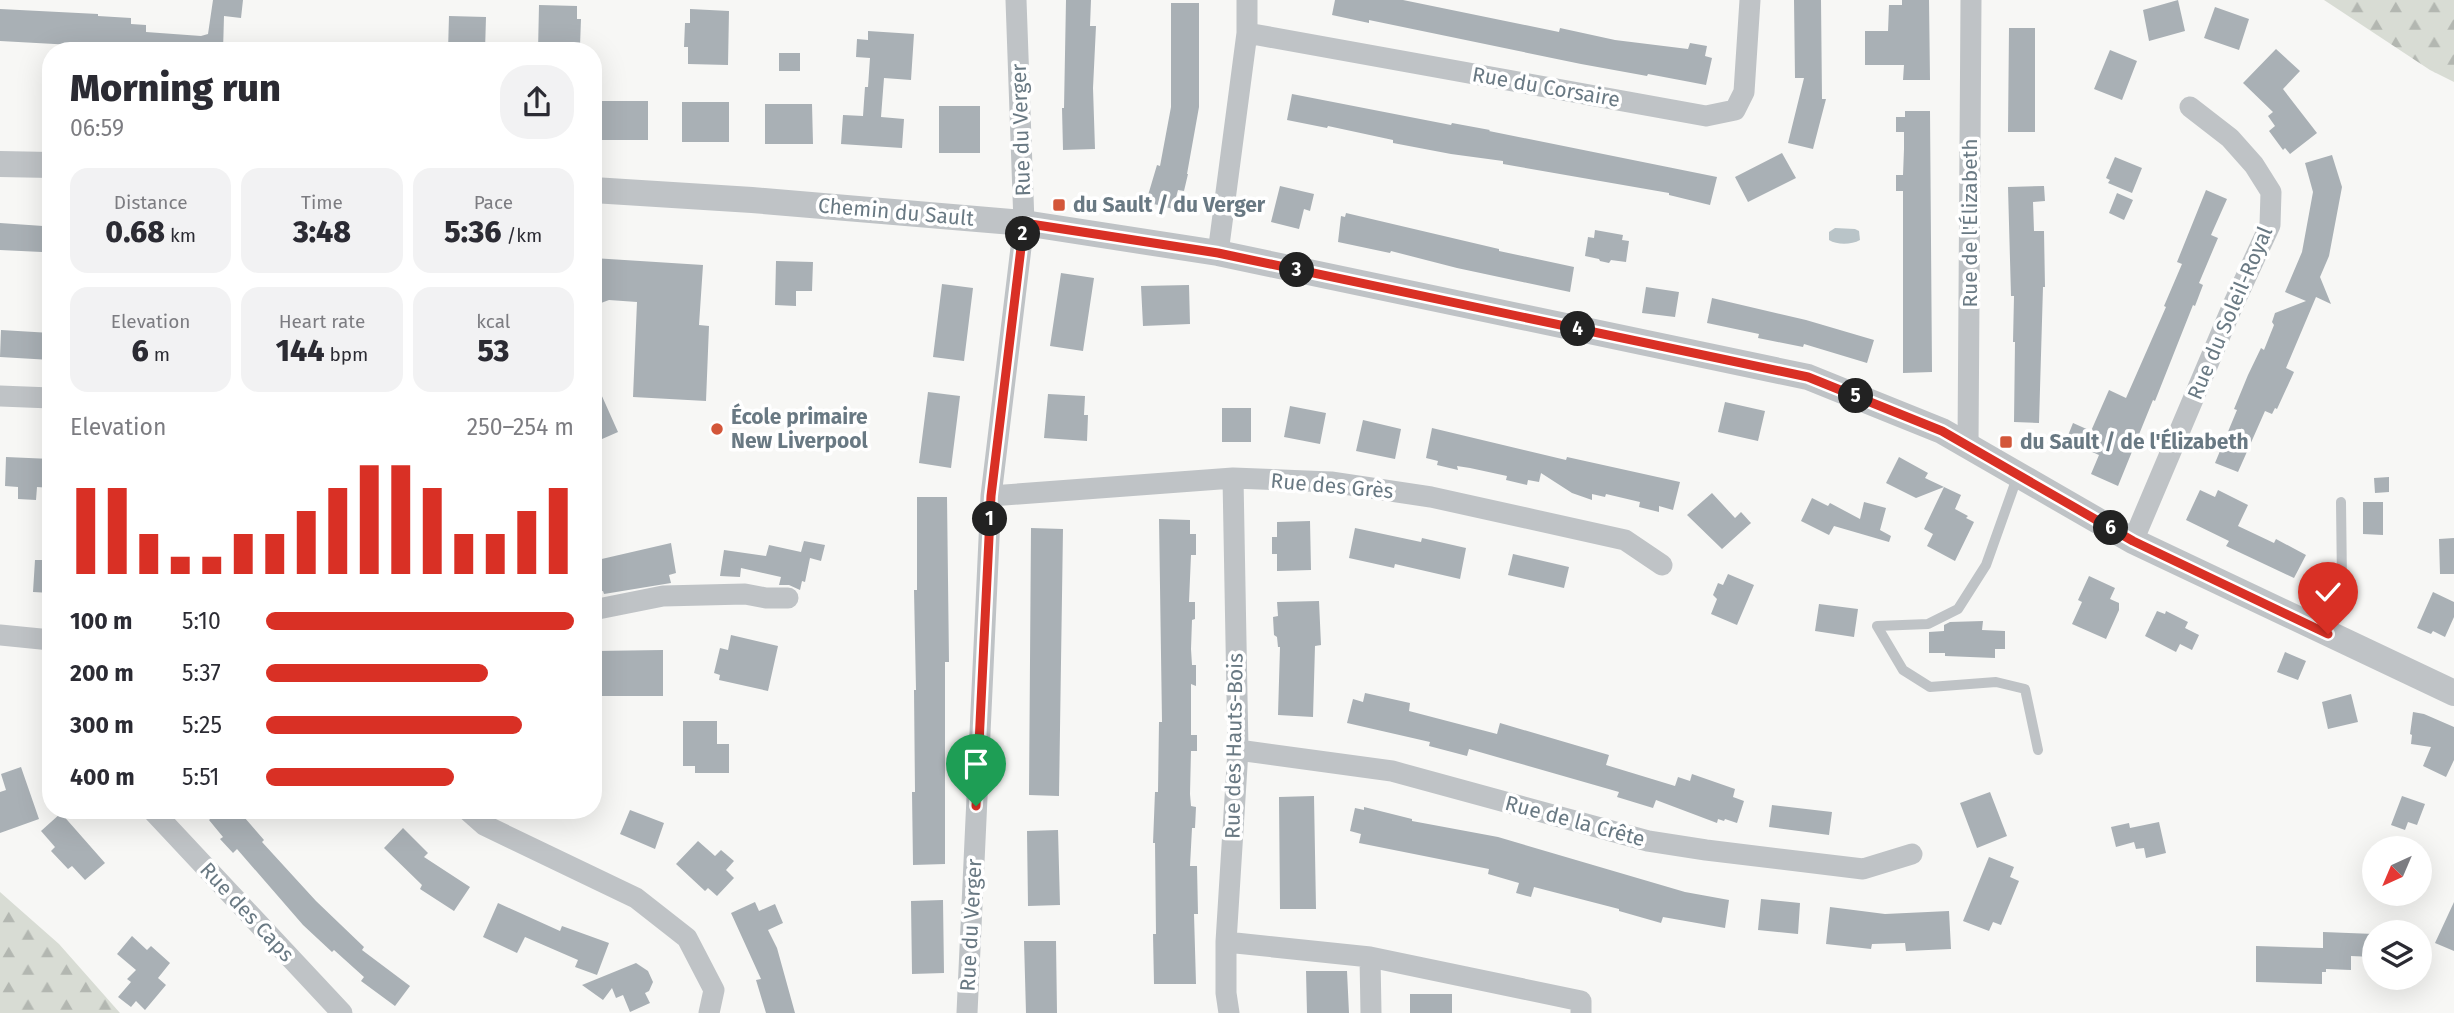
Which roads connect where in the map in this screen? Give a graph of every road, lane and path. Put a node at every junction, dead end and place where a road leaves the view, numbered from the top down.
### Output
1 (1016, 0) edge
2 (1247, 0) edge
3 (1750, 0) edge
4 (1971, 0) edge
5 (1247, 33) junction
6 (2190, 107) dead end
7 (0, 164) edge
8 (42, 166) edge
9 (602, 191) edge
10 (1024, 223) junction
11 (1218, 253) junction
12 (0, 396) edge
13 (42, 398) edge
14 (1968, 446) junction
15 (2018, 475) junction
16 (1233, 478) junction
17 (991, 496) junction
18 (2342, 502) dead end
19 (2133, 541) junction
20 (1662, 565) dead end
21 (788, 598) dead end
22 (602, 608) edge
23 (2328, 634) junction
24 (0, 635) edge
25 (42, 639) edge
26 (2454, 693) edge
27 (1238, 750) junction
28 (2038, 750) dead end
29 (160, 819) edge
30 (477, 819) edge
31 (1912, 853) dead end
32 (1226, 942) junction
33 (1370, 957) junction
34 (342, 1013) edge
35 (709, 1013) edge
36 (967, 1013) edge
37 (1229, 1013) edge
38 (1371, 1013) edge
39 (1581, 1013) edge

1 - 10 street, Rue du Verger
2 - 5 street
3 - 5 street, Rue du Corsaire
4 - 14 street, Rue de l'Élizabeth
5 - 11 street
6 - 19 street, Rue du Soleil-Royal
7 - 8 street
9 - 10 street, Chemin du Sault
10 - 11 street, Chemin du Sault
10 - 17 street, Rue du Verger
11 - 14 street, Chemin du Sault
12 - 13 street
14 - 15 street, Chemin du Sault
15 - 19 street, Chemin du Sault
15 - 28 lane
16 - 17 street, Rue des Grès
16 - 20 street, Rue des Grès
16 - 27 street, Rue des Hauts-Bois
17 - 36 street, Rue du Verger
18 - 23 lane
19 - 23 street, Chemin du Sault
21 - 22 street
23 - 26 street, Chemin du Sault
24 - 25 street
27 - 31 street, Rue de la Crête
27 - 32 street, Rue des Hauts-Bois
29 - 34 street, Rue des Caps
30 - 35 street
32 - 33 street
32 - 37 street, Rue des Hauts-Bois
33 - 38 street
33 - 39 street

